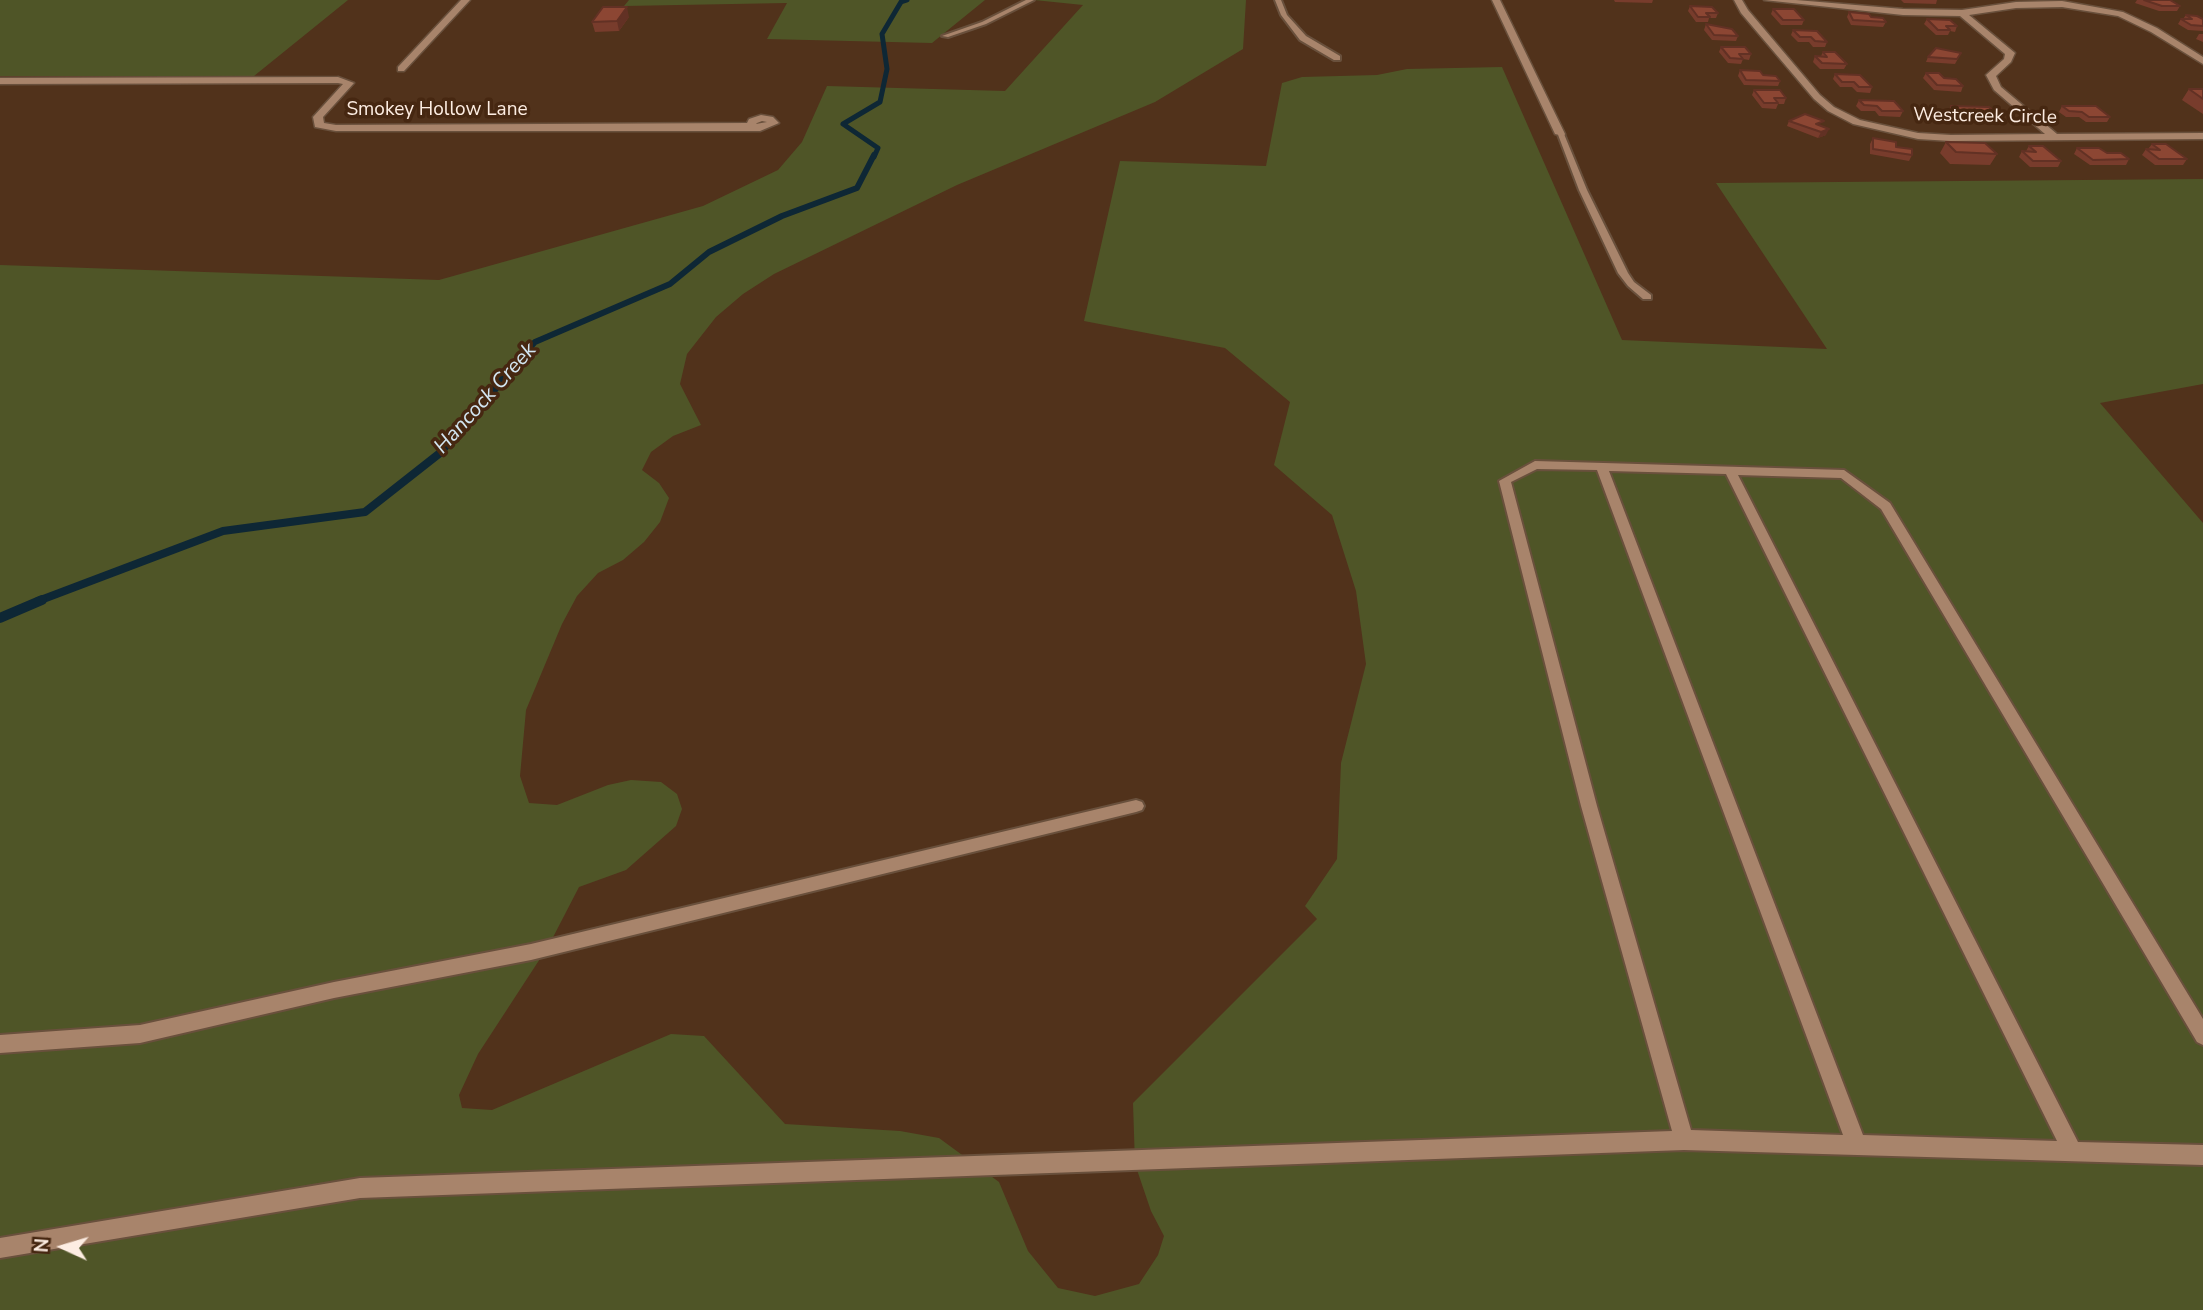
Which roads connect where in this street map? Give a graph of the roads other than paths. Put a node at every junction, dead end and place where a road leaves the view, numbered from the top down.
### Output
1 (467, 0) edge
2 (1031, 0) edge
3 (1278, 0) edge
4 (1496, 0) edge
5 (1738, 0) edge
6 (1768, 0) edge
7 (2105, 0) edge
8 (2064, 2) edge
9 (1962, 13) junction
10 (2120, 14) junction
11 (946, 36) dead end
12 (1337, 58) dead end
13 (2203, 61) edge
14 (401, 69) dead end
15 (0, 81) edge
16 (750, 126) dead end
17 (1560, 134) joint
18 (2053, 136) junction
19 (2203, 136) edge
20 (1647, 296) dead end
21 (1602, 467) junction
22 (1730, 471) junction
23 (1136, 806) dead end
24 (2203, 1036) edge
25 (0, 1044) edge
26 (1684, 1140) junction
27 (1857, 1145) junction
28 (2073, 1152) junction
29 (2203, 1155) edge
30 (0, 1248) edge

1 - 14 street
2 - 11 lane
3 - 12 lane
4 - 17 street
5 - 18 street, Westcreek Circle
6 - 9 street
7 - 10 street
8 - 9 street
8 - 10 street
9 - 18 street
10 - 13 street
15 - 16 street, Smokey Hollow Lane
17 - 20 lane
18 - 19 street, Westcreek Circle
21 - 22 lane
21 - 26 lane
21 - 27 lane
22 - 24 lane
22 - 28 lane
23 - 25 lane
26 - 27 lane
26 - 30 lane
27 - 28 lane
28 - 29 lane

